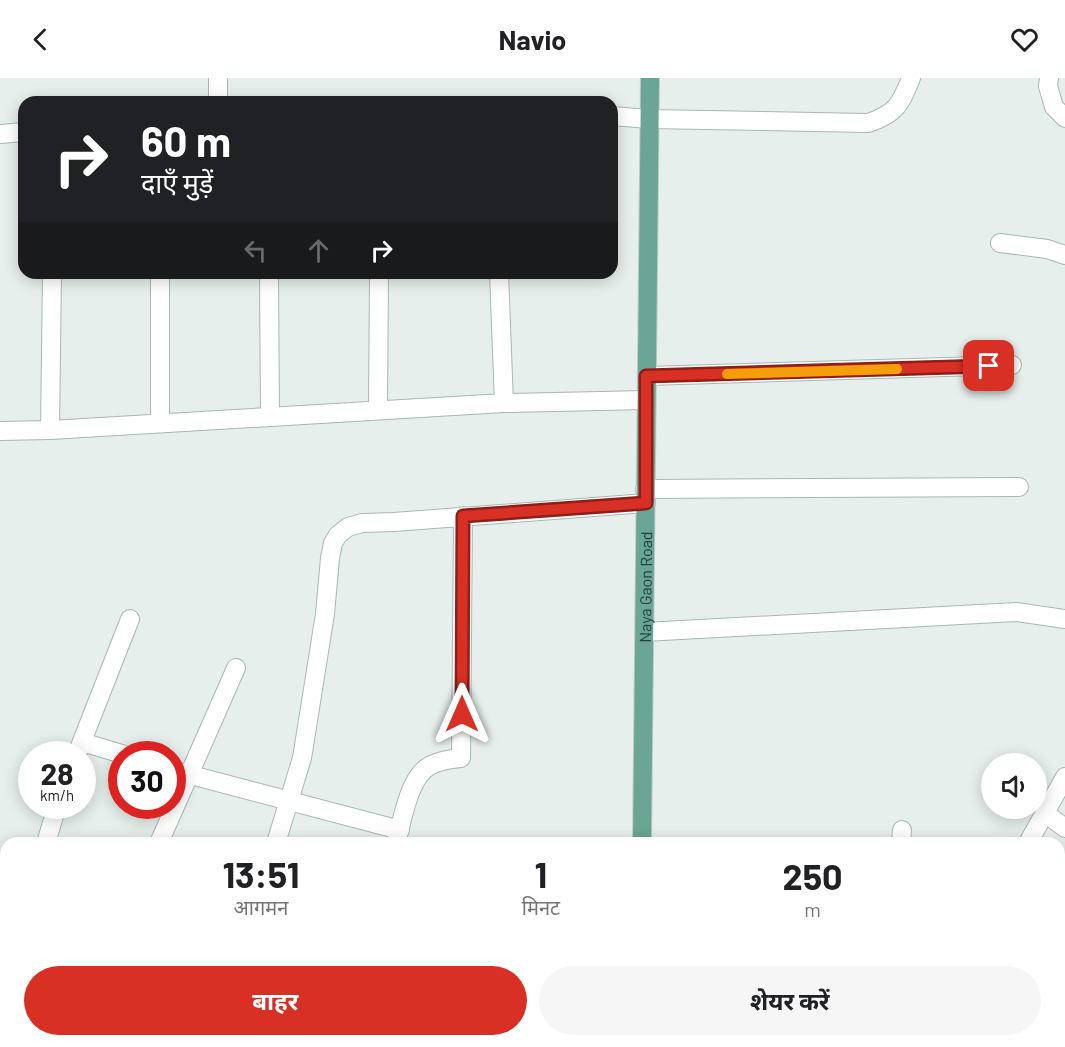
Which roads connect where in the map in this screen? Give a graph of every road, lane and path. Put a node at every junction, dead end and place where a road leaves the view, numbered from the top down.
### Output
1 (218, 78) edge
2 (650, 78) edge
3 (911, 78) edge
4 (1049, 78) edge
5 (218, 96) edge
6 (618, 116) edge
7 (1065, 118) edge
8 (649, 119) junction
9 (18, 132) edge
10 (0, 134) edge
11 (1000, 243) dead end
12 (1065, 255) edge
13 (52, 279) edge
14 (160, 279) edge
15 (269, 279) edge
16 (379, 279) edge
17 (499, 279) edge
18 (1012, 365) dead end
19 (646, 376) junction
20 (646, 400) junction
21 (504, 403) junction
22 (378, 410) junction
23 (270, 417) junction
24 (160, 423) junction
25 (50, 430) junction
26 (0, 431) edge
27 (1019, 487) dead end
28 (645, 496) junction
29 (463, 516) junction
30 (130, 619) dead end
31 (1065, 619) edge
32 (644, 632) junction
33 (236, 668) dead end
34 (82, 741) edge
35 (186, 763) edge
36 (186, 773) edge
37 (1065, 777) edge
38 (289, 801) junction
39 (1047, 809) edge
40 (1047, 814) edge
41 (53, 819) edge
42 (166, 819) edge
43 (1042, 819) edge
44 (1065, 828) edge
45 (48, 837) edge
46 (161, 837) edge
47 (278, 837) edge
48 (398, 837) edge
49 (642, 837) edge
50 (1031, 837) edge

1 - 5 street
2 - 8 main road, Naya Gaon Road
3 - 8 street
4 - 7 street
6 - 8 street
8 - 19 main road, Naya Gaon Road
9 - 10 street
11 - 12 street
13 - 25 street
14 - 24 street
15 - 23 street
16 - 22 street
17 - 21 street
18 - 19 street
19 - 20 main road, Naya Gaon Road
20 - 21 street
20 - 28 main road, Naya Gaon Road
21 - 22 street
22 - 23 street
23 - 24 street
24 - 25 street
25 - 26 street
27 - 28 street
28 - 29 street
28 - 32 main road, Naya Gaon Road
29 - 38 street
29 - 48 street
30 - 34 street
31 - 32 street
32 - 49 main road, Naya Gaon Road
33 - 35 street
36 - 38 street
37 - 39 street
38 - 47 street
38 - 48 street
40 - 44 street
41 - 45 street
42 - 46 street
43 - 50 street

